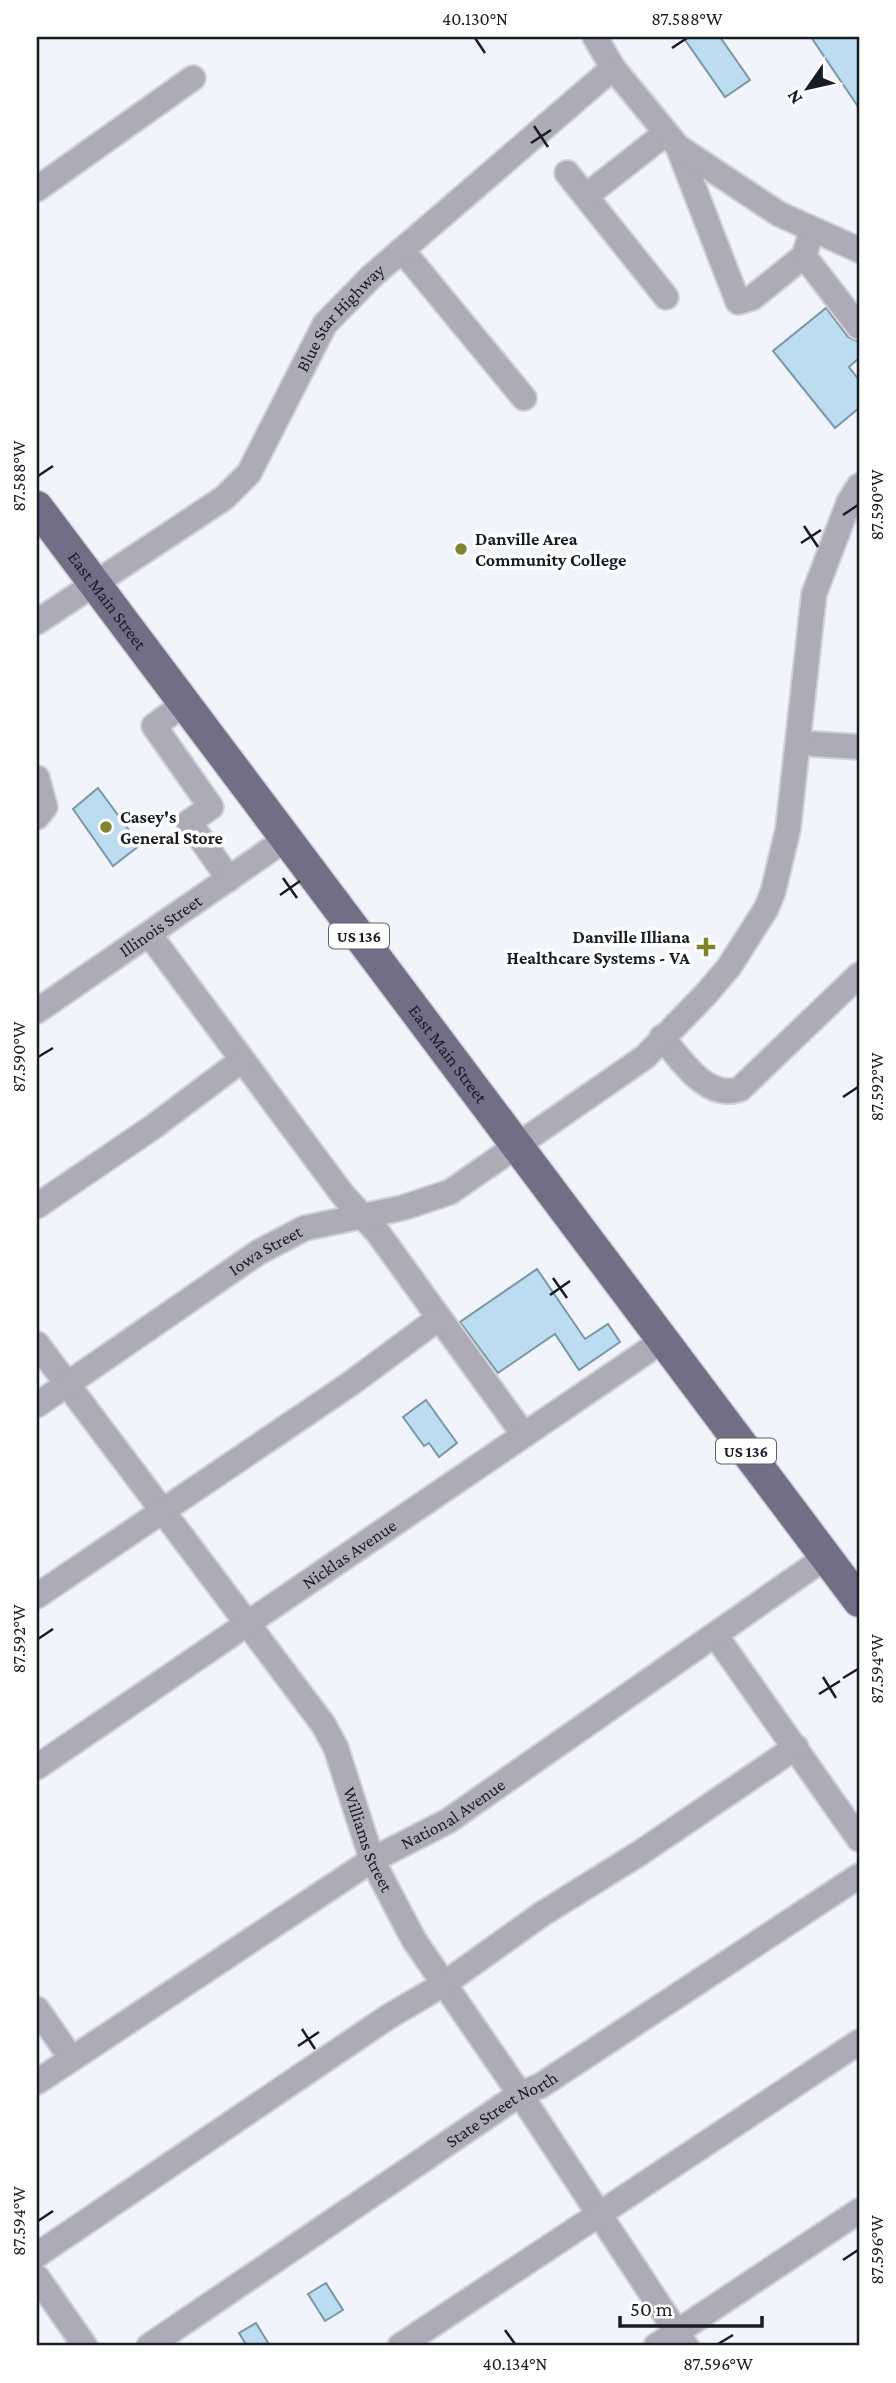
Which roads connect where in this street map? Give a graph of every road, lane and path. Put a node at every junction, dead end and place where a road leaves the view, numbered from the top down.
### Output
1 (595, 37) edge
2 (613, 68) junction
3 (193, 78) dead end
4 (672, 140) junction
5 (567, 173) dead end
6 (37, 189) edge
7 (586, 196) junction
8 (812, 230) junction
9 (402, 250) junction
10 (859, 250) edge
11 (804, 256) junction
12 (666, 297) dead end
13 (859, 327) edge
14 (524, 398) dead end
15 (859, 486) edge
16 (37, 507) edge
17 (94, 583) junction
18 (37, 622) edge
19 (185, 704) junction
20 (799, 743) junction
21 (859, 747) edge
22 (37, 778) edge
23 (37, 817) edge
24 (286, 839) junction
25 (229, 879) junction
26 (149, 934) junction
27 (859, 975) edge
28 (37, 1011) edge
29 (662, 1037) junction
30 (242, 1060) junction
31 (517, 1148) junction
32 (37, 1206) edge
33 (360, 1214) junction
34 (439, 1318) junction
35 (662, 1341) junction
36 (37, 1344) edge
37 (67, 1385) junction
38 (37, 1405) edge
39 (524, 1435) junction
40 (164, 1513) junction
41 (826, 1557) junction
42 (37, 1596) edge
43 (859, 1601) edge
44 (247, 1624) junction
45 (716, 1636) junction
46 (796, 1747) junction
47 (37, 1767) edge
48 (859, 1839) edge
49 (372, 1860) junction
50 (859, 1875) edge
51 (444, 1984) junction
52 (37, 2009) edge
53 (859, 2042) edge
54 (71, 2057) junction
55 (37, 2082) edge
56 (520, 2094) junction
57 (859, 2211) edge
58 (599, 2215) junction
59 (37, 2255) edge
60 (37, 2277) edge
61 (673, 2342) edge
62 (85, 2346) edge
63 (149, 2346) edge
64 (400, 2346) edge

1 - 2 street
2 - 4 street
2 - 9 street, Blue Star Highway
3 - 6 street
4 - 7 street
4 - 8 street
4 - 11 street
5 - 7 street
7 - 12 street
8 - 10 street
8 - 11 street
9 - 14 street
9 - 17 street, Blue Star Highway
11 - 13 street
15 - 20 street, Iowa Street
16 - 17 main road, East Main Street / US 136
17 - 18 street, Blue Star Highway
17 - 19 main road, East Main Street / US 136
19 - 24 main road, East Main Street / US 136
19 - 25 street
20 - 21 street
20 - 29 street, Iowa Street
22 - 23 street
24 - 25 street, Illinois Street
24 - 31 main road, East Main Street / US 136
25 - 26 street, Illinois Street
26 - 28 street, Illinois Street
26 - 30 street
27 - 29 street
29 - 31 street, Iowa Street
30 - 32 street
30 - 33 street
31 - 33 street, Iowa Street
31 - 35 main road, East Main Street / US 136
33 - 34 street
33 - 37 street, Iowa Street
34 - 39 street
34 - 40 street
35 - 39 street, Nicklas Avenue
35 - 41 main road, East Main Street / US 136
36 - 37 street, Williams Street
37 - 38 street, Iowa Street
37 - 40 street, Williams Street
39 - 44 street, Nicklas Avenue
40 - 42 street
40 - 44 street, Williams Street
41 - 43 main road, East Main Street / US 136
41 - 45 street, National Avenue
44 - 47 street, Nicklas Avenue
44 - 49 street, Williams Street
45 - 46 street
45 - 49 street, National Avenue
46 - 48 street
46 - 51 street
49 - 51 street, Williams Street
49 - 54 street, National Avenue
50 - 56 street, State Street North
51 - 56 street, Williams Street
51 - 59 street
52 - 54 street
53 - 58 street
54 - 55 street, National Avenue
56 - 58 street, Williams Street
56 - 63 street, State Street North
57 - 61 street
58 - 61 street, Williams Street
58 - 64 street
60 - 62 street

